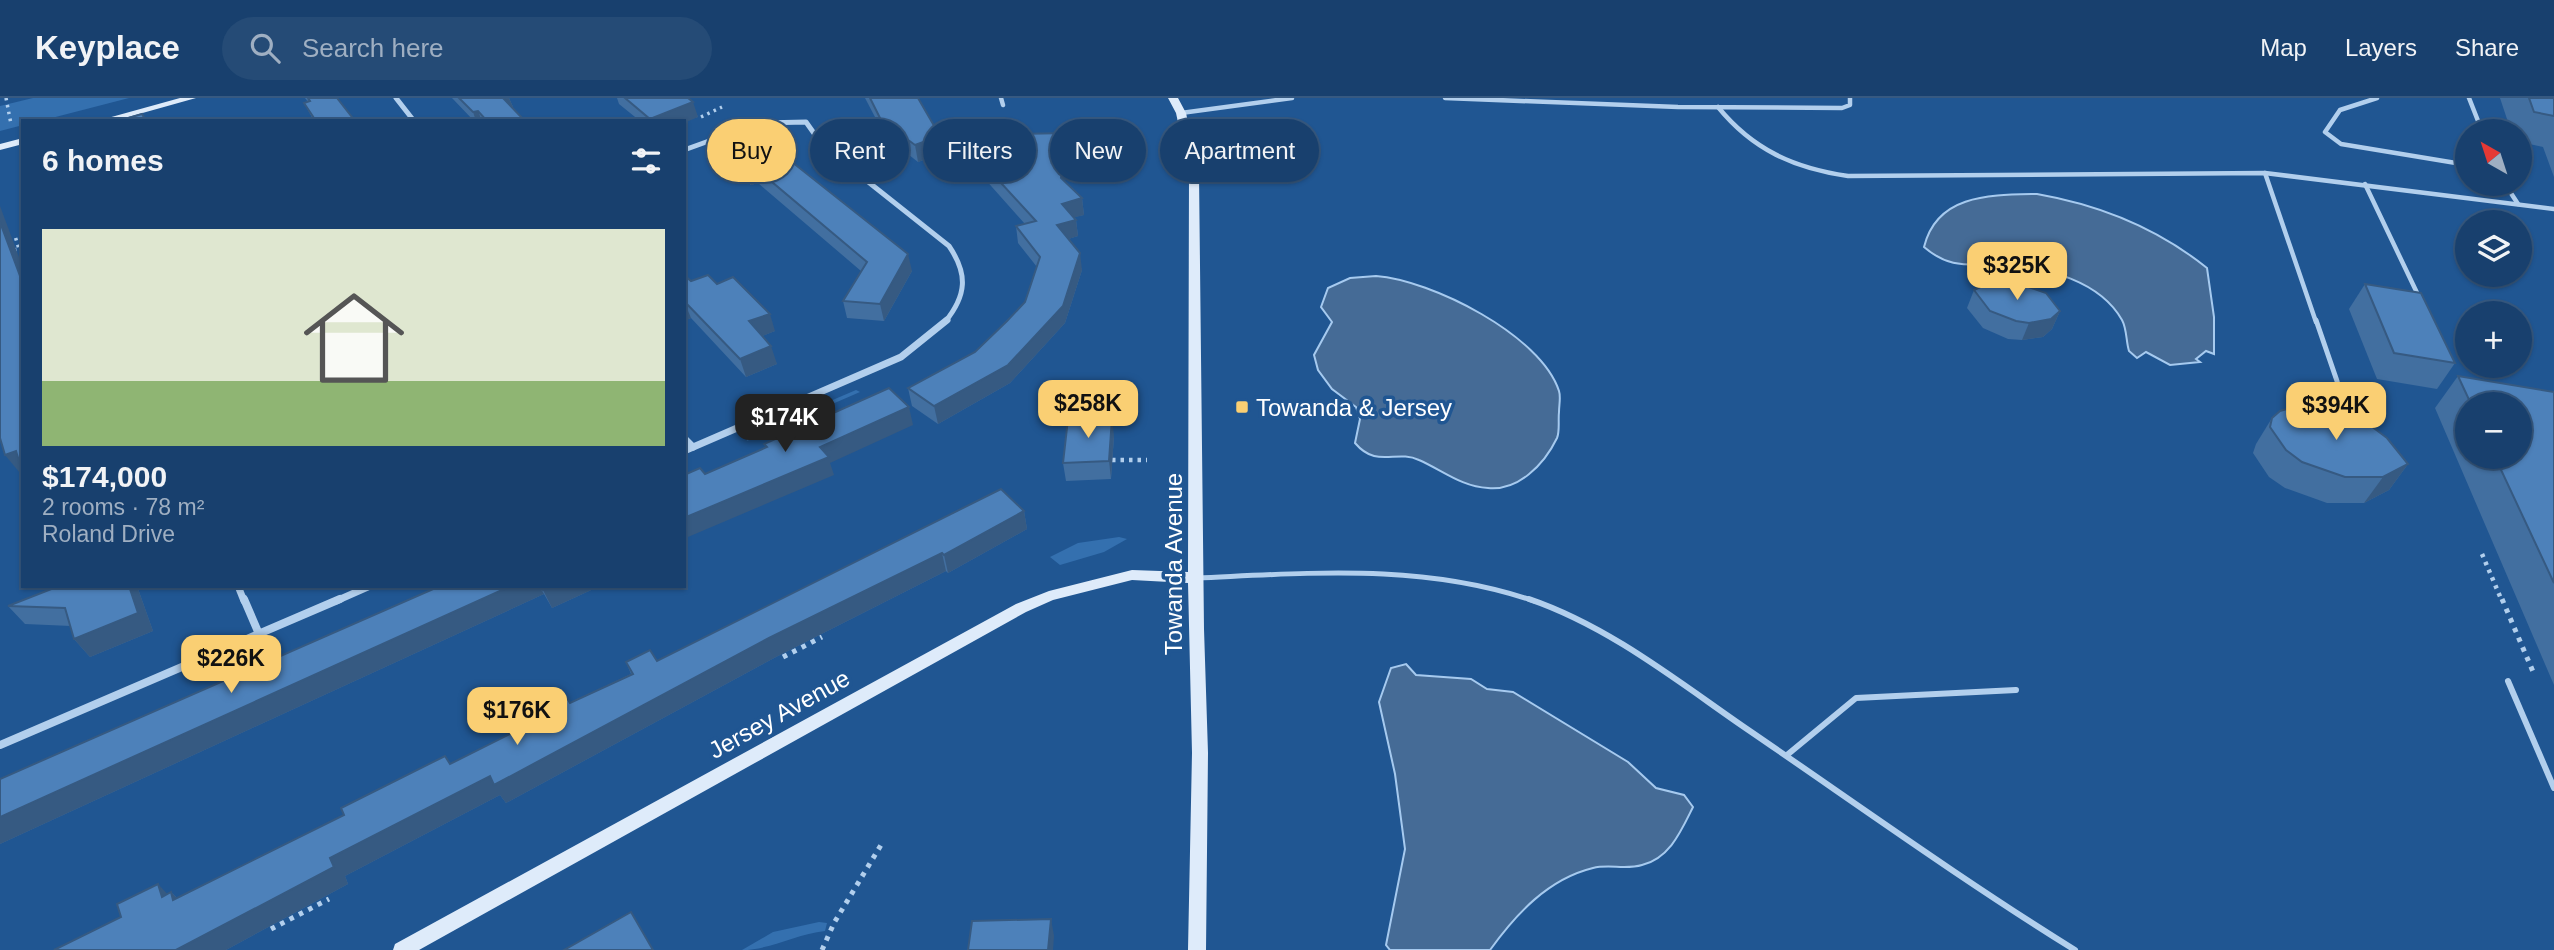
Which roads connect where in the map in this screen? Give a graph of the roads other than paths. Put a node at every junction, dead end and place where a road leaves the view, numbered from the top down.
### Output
1 (191, 98) edge
2 (396, 98) edge
3 (1000, 98) edge
4 (1173, 98) edge
5 (1292, 98) edge
6 (1445, 98) edge
7 (1677, 98) edge
8 (1850, 98) edge
9 (2377, 98) edge
10 (2469, 98) edge
11 (1244, 101) edge
12 (1003, 105) dead end
13 (1678, 107) junction
14 (1718, 107) junction
15 (1181, 113) junction
16 (110, 119) edge
17 (412, 119) edge
18 (2477, 119) edge
19 (18, 137) edge
20 (0, 147) edge
21 (686, 149) edge
22 (2455, 163) edge
23 (2264, 173) junction
24 (2365, 184) junction
25 (2513, 196) edge
26 (2518, 204) junction
27 (2554, 209) edge
28 (2423, 306) edge
29 (2347, 422) edge
30 (686, 440) edge
31 (693, 447) junction
32 (686, 450) edge
33 (1196, 578) junction
34 (239, 588) edge
35 (365, 588) edge
36 (258, 634) junction
37 (2508, 681) dead end
38 (2016, 690) dead end
39 (0, 746) edge
40 (1787, 755) junction
41 (2554, 788) edge
42 (402, 950) edge
43 (1197, 950) edge
44 (2075, 950) edge

1 - 16 main road
2 - 17 street
3 - 12 lane
4 - 15 main road, Towanda Avenue
5 - 11 lane
6 - 13 lane
7 - 13 lane
8 - 14 lane
9 - 22 lane
10 - 18 lane
11 - 15 lane
13 - 14 lane
14 - 23 lane
15 - 33 main road, Towanda Avenue
19 - 20 main road
21 - 31 street
23 - 24 lane
23 - 29 lane
24 - 26 lane
24 - 28 lane
25 - 26 lane
26 - 27 lane
30 - 31 street
31 - 32 street
33 - 40 lane
33 - 42 main road, Jersey Avenue
33 - 43 main road, Towanda Avenue
34 - 36 street
35 - 36 street
36 - 39 street
37 - 41 lane
38 - 40 lane
40 - 44 lane

